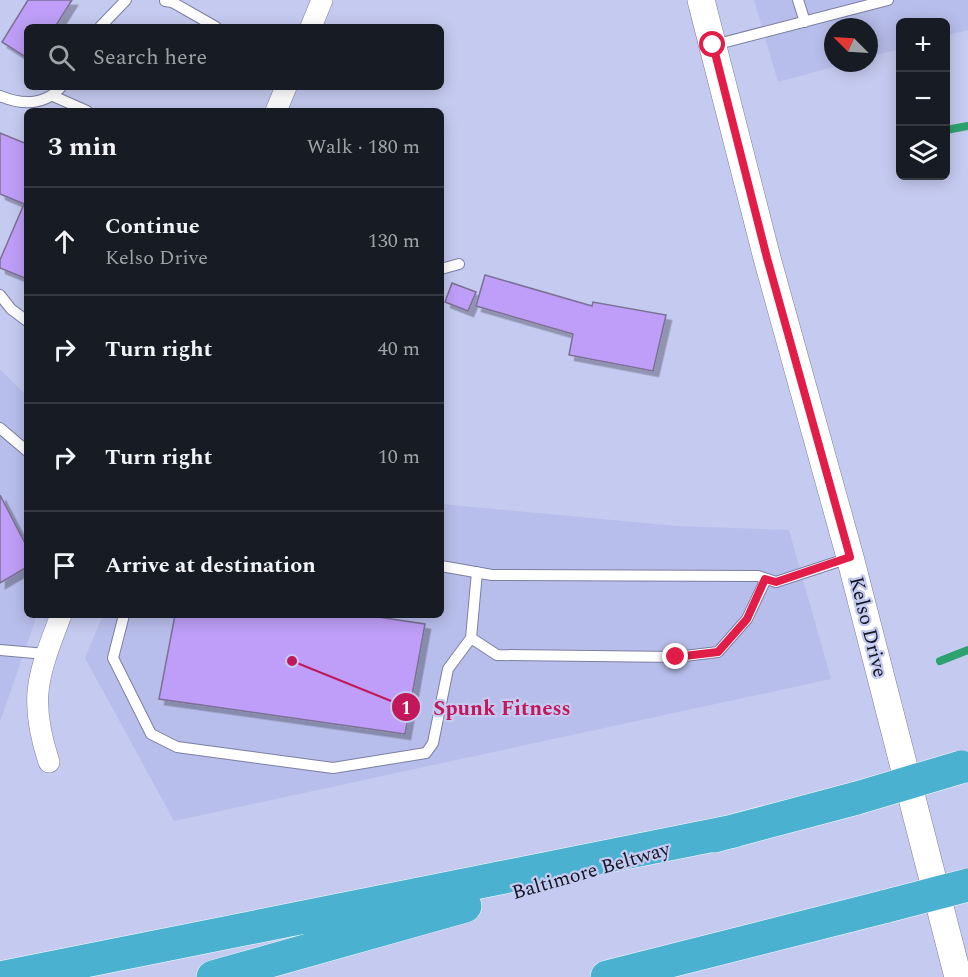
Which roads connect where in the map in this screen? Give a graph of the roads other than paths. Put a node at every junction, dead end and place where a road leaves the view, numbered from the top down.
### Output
1 (126, 0) edge
2 (164, 0) edge
3 (322, 0) edge
4 (701, 0) edge
5 (798, 0) edge
6 (888, 0) edge
7 (804, 22) junction
8 (103, 24) edge
9 (211, 24) edge
10 (312, 24) edge
11 (713, 45) junction
12 (58, 90) edge
13 (285, 90) edge
14 (0, 96) edge
15 (53, 96) junction
16 (80, 108) edge
17 (277, 108) edge
18 (459, 264) dead end
19 (444, 268) edge
20 (0, 295) edge
21 (24, 319) edge
22 (0, 428) edge
23 (24, 448) edge
24 (850, 557) junction
25 (444, 566) edge
26 (477, 572) junction
27 (765, 579) junction
28 (59, 618) edge
29 (123, 618) edge
30 (471, 638) junction
31 (0, 650) edge
32 (46, 654) junction
33 (49, 762) dead end
34 (964, 766) edge
35 (734, 831) junction
36 (968, 885) edge
37 (5, 977) edge
38 (213, 977) edge
39 (607, 977) edge
40 (958, 977) edge

1 - 8 lane
2 - 9 lane
3 - 10 street
4 - 11 street, Kelso Drive
5 - 7 lane
6 - 7 lane
7 - 11 lane
11 - 24 street, Kelso Drive
12 - 15 lane
13 - 17 street
14 - 15 lane
15 - 16 lane
18 - 19 lane
20 - 21 lane
22 - 23 lane
24 - 27 lane
24 - 40 street, Kelso Drive
25 - 26 lane
26 - 27 lane
26 - 30 lane
27 - 30 lane
28 - 32 street
29 - 30 lane
31 - 32 lane
32 - 33 street
34 - 35 highway, Baltimore Beltway, bridge
35 - 37 highway
35 - 38 highway, Baltimore Beltway
36 - 39 highway, bridge

